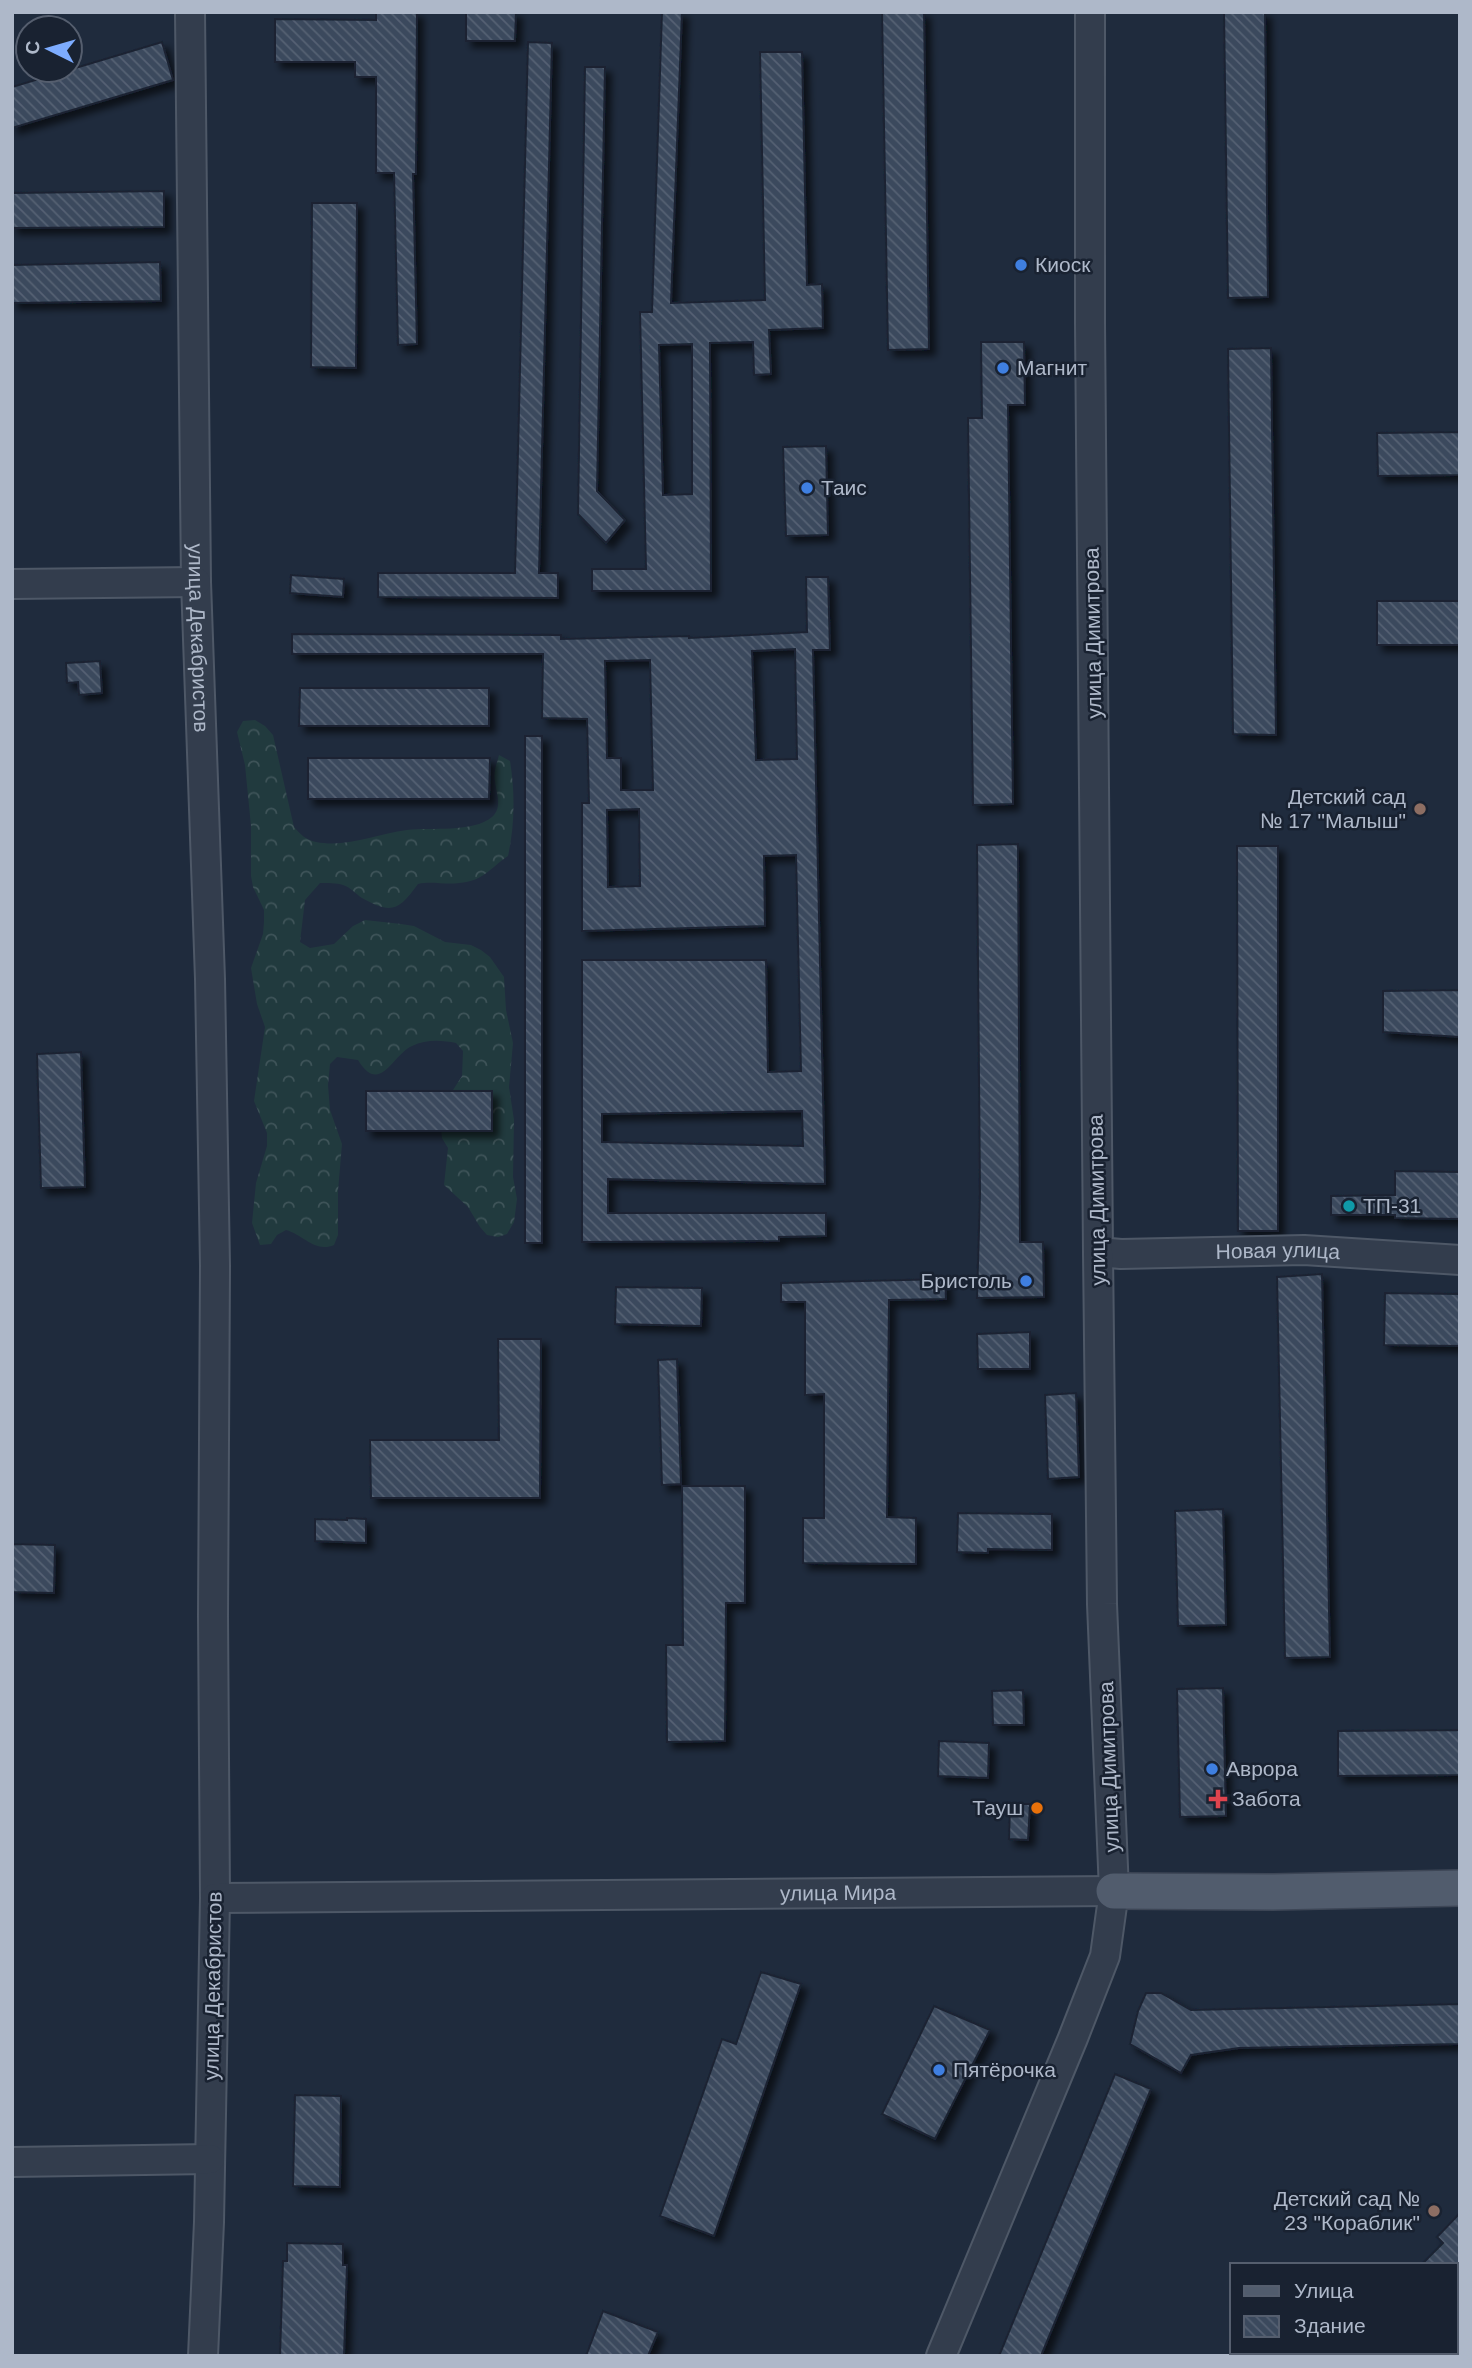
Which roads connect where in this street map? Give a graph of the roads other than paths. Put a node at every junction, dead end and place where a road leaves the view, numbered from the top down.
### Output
1 (190, 12) edge
2 (1090, 12) edge
3 (196, 582) junction
4 (12, 584) edge
5 (1098, 1252) junction
6 (1460, 1260) edge
7 (1460, 1888) edge
8 (1114, 1891) junction
9 (215, 1898) junction
10 (210, 2159) junction
11 (12, 2162) edge
12 (203, 2356) edge
13 (942, 2356) edge

1 - 3 street, улица Декабристов
2 - 5 street, улица Димитрова
3 - 4 street
3 - 9 street, улица Декабристов
5 - 6 street, Новая улица
5 - 8 street, улица Димитрова
7 - 8 main road, улица Мира
8 - 9 street, улица Мира
8 - 13 street, улица Димитрова
9 - 10 street, улица Декабристов
10 - 11 street
10 - 12 street, улица Декабристов

